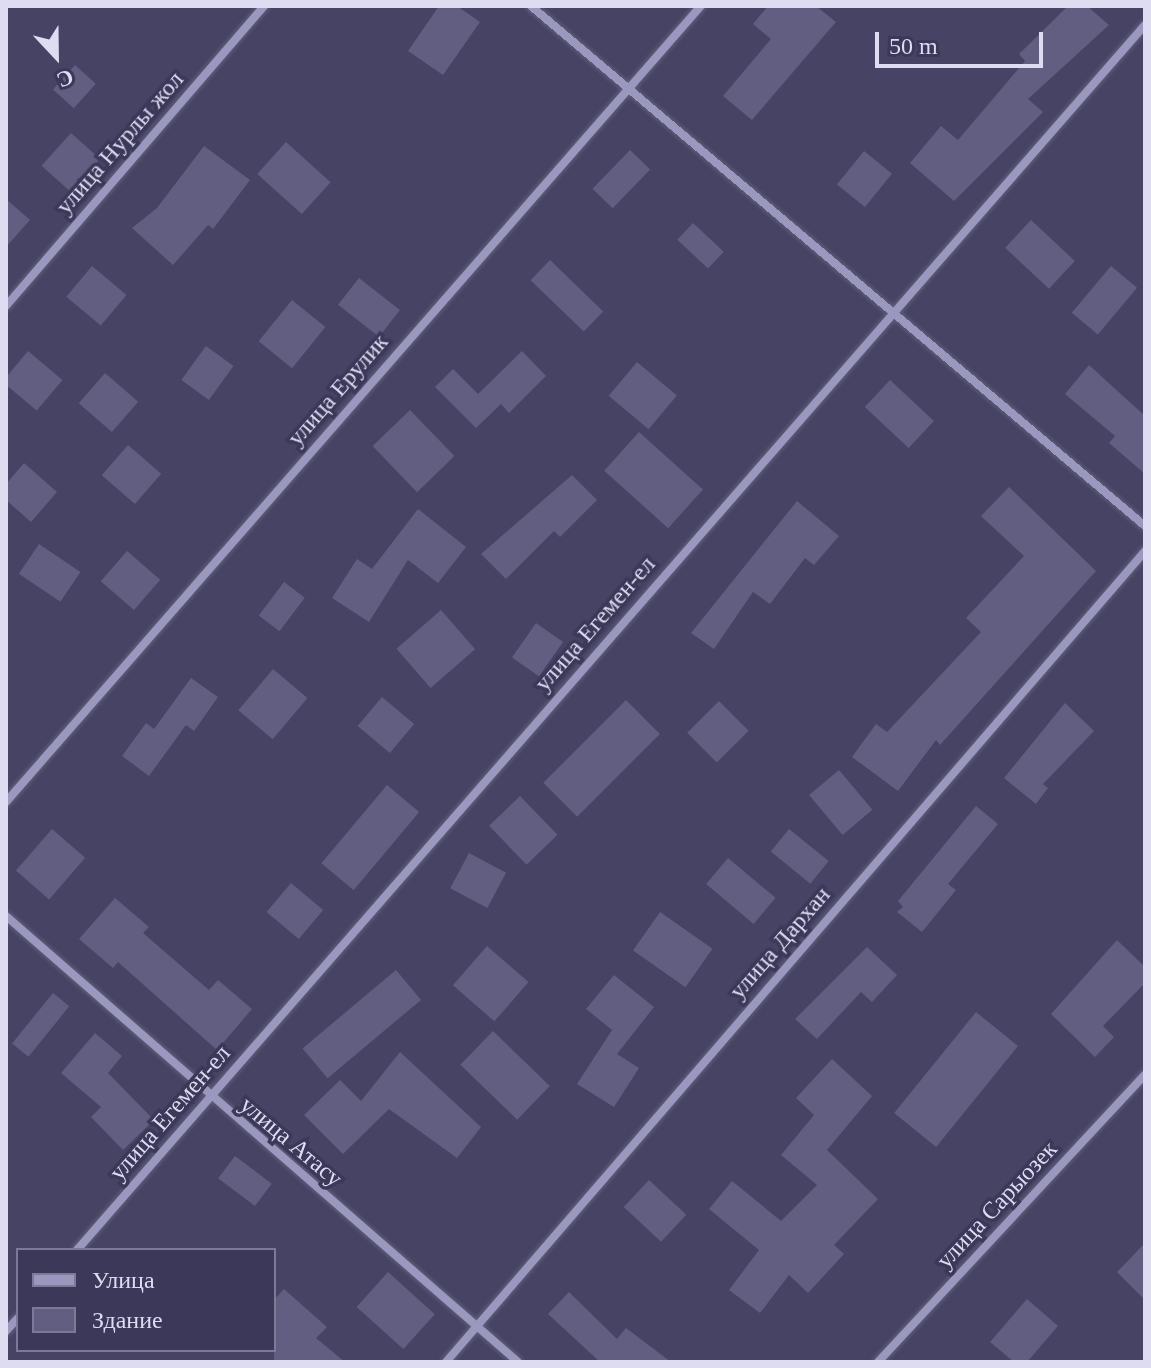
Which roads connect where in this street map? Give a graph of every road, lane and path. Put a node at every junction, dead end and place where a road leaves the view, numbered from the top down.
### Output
1 (264, 6) edge
2 (531, 6) edge
3 (701, 6) edge
4 (1145, 25) edge
5 (628, 89) junction
6 (6, 306) edge
7 (894, 311) junction
8 (1145, 526) edge
9 (1145, 551) edge
10 (6, 802) edge
11 (6, 916) edge
12 (1145, 1075) edge
13 (209, 1099) junction
14 (79, 1248) edge
15 (477, 1327) junction
16 (446, 1362) edge
17 (518, 1362) edge
18 (878, 1362) edge

1 - 6 street, улица Нурлы жол
2 - 5 street
3 - 5 street, улица Ерулик
4 - 7 street, улица Егемен-ел
5 - 7 street
5 - 10 street, улица Ерулик
7 - 8 street
7 - 13 street, улица Егемен-ел
9 - 15 street, улица Дархан
11 - 13 street, улица Атасу
12 - 18 street, улица Сарыозек
13 - 14 street, улица Егемен-ел
13 - 15 street, улица Атасу
15 - 16 street, улица Дархан
15 - 17 street, улица Атасу

